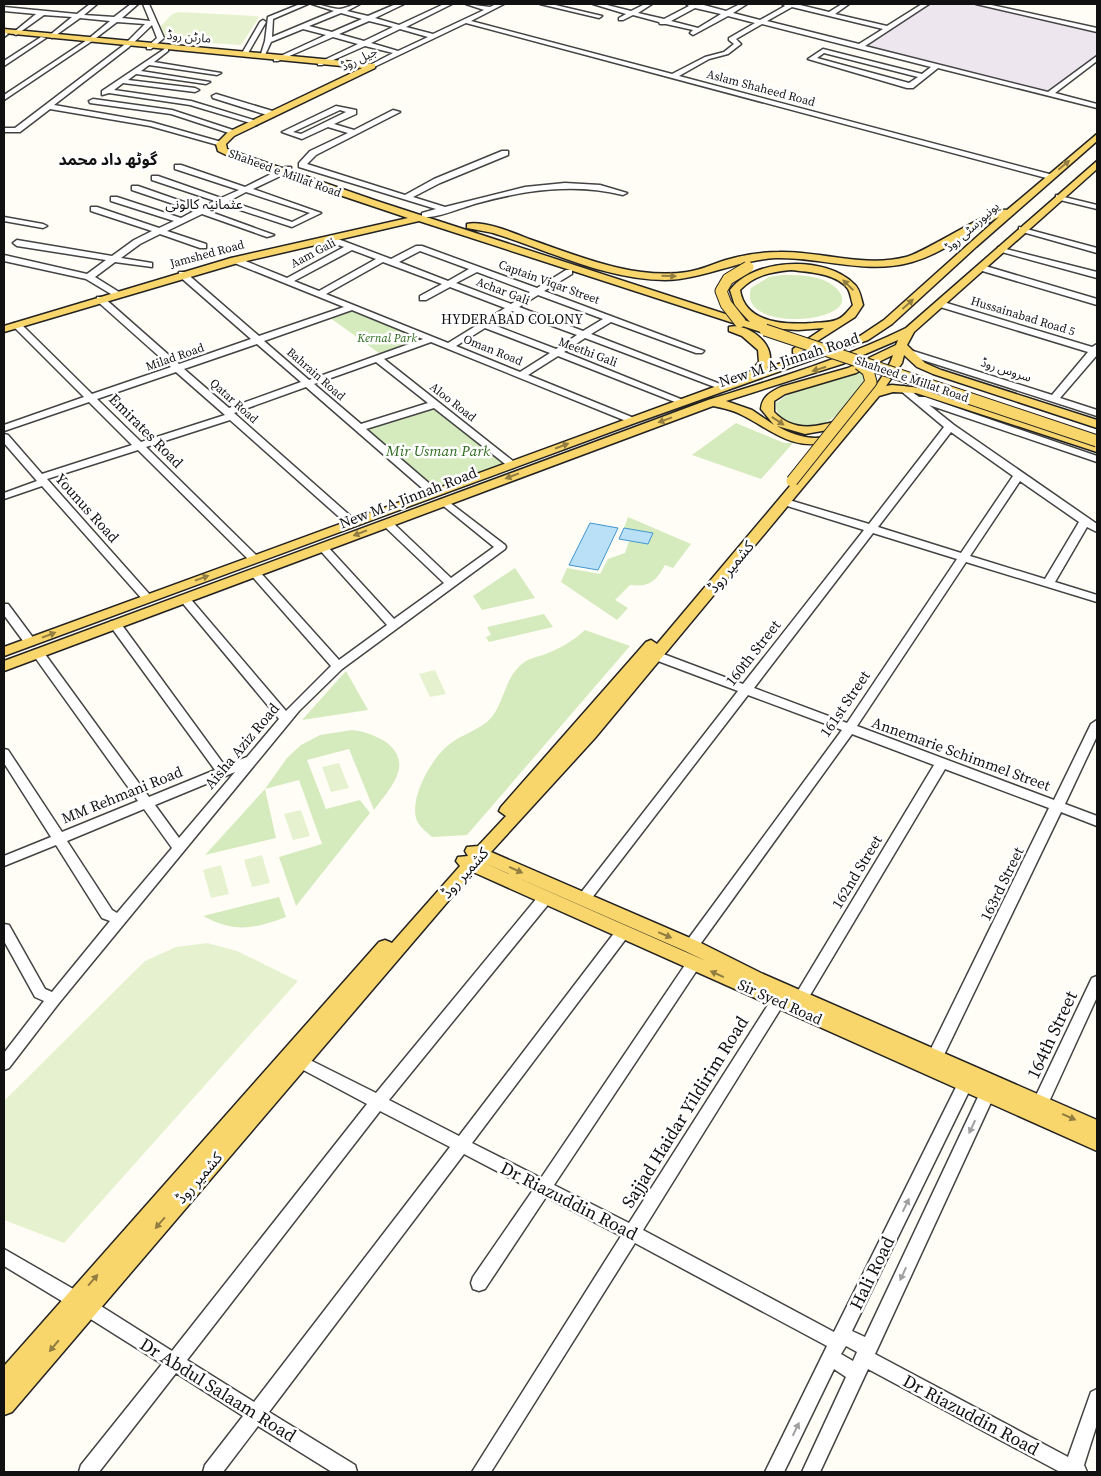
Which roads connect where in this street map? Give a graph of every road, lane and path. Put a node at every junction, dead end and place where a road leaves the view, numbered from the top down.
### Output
1 (94, 4) edge
2 (135, 4) edge
3 (146, 4) edge
4 (306, 4) edge
5 (315, 4) edge
6 (357, 4) edge
7 (401, 4) edge
8 (449, 4) edge
9 (469, 4) edge
10 (501, 4) edge
11 (543, 4) edge
12 (600, 4) edge
13 (650, 4) edge
14 (694, 4) edge
15 (744, 4) edge
16 (789, 4) edge
17 (846, 4) edge
18 (926, 4) edge
19 (980, 4) edge
20 (552, 5) edge
21 (490, 9) junction
22 (5, 10) edge
23 (341, 11) junction
24 (43, 12) junction
25 (585, 13) junction
26 (632, 13) junction
27 (728, 13) junction
28 (828, 15) junction
29 (79, 16) junction
30 (599, 16) dead end
31 (370, 19) junction
32 (621, 19) dead end
33 (116, 20) junction
34 (465, 21) junction
35 (665, 21) junction
36 (263, 22) dead end
37 (763, 22) junction
38 (152, 23) junction
39 (657, 26) dead end
40 (305, 27) junction
41 (401, 27) junction
42 (887, 28) junction
43 (1097, 30) edge
44 (4, 33) edge
45 (16, 33) junction
46 (335, 35) junction
47 (433, 36) junction
48 (48, 37) junction
49 (88, 41) junction
50 (268, 42) junction
51 (365, 44) junction
52 (127, 45) junction
53 (151, 47) junction
54 (859, 47) junction
55 (166, 50) junction
56 (399, 53) junction
57 (244, 55) junction
58 (262, 56) junction
59 (842, 56) junction
60 (1097, 58) edge
61 (279, 59) junction
62 (861, 61) junction
63 (148, 63) junction
64 (323, 63) junction
65 (4, 64) edge
66 (830, 64) junction
67 (881, 66) junction
68 (936, 66) junction
69 (370, 67) junction
70 (848, 70) junction
71 (901, 71) junction
72 (134, 72) junction
73 (868, 75) junction
74 (673, 76) junction
75 (923, 76) junction
76 (888, 80) junction
77 (121, 81) junction
78 (206, 82) junction
79 (195, 90) junction
80 (108, 91) junction
81 (1050, 94) junction
82 (216, 96) dead end
83 (4, 98) edge
84 (93, 101) junction
85 (181, 102) junction
86 (191, 103) junction
87 (48, 106) junction
88 (1097, 106) edge
89 (172, 112) junction
90 (396, 112) dead end
91 (77, 113) junction
92 (273, 114) junction
93 (314, 120) junction
94 (254, 123) junction
95 (151, 124) junction
96 (328, 124) junction
97 (4, 130) edge
98 (355, 133) junction
99 (1097, 137) edge
100 (228, 138) junction
101 (505, 153) dead end
102 (1097, 165) edge
103 (178, 167) dead end
104 (284, 171) junction
105 (1050, 177) junction
106 (155, 178) dead end
107 (135, 188) dead end
108 (246, 190) junction
109 (623, 193) dead end
110 (1062, 195) junction
111 (405, 198) junction
112 (114, 199) dead end
113 (224, 201) junction
114 (1097, 202) edge
115 (1019, 204) junction
116 (1097, 206) edge
117 (94, 209) dead end
118 (446, 210) junction
119 (205, 211) junction
120 (417, 216) junction
121 (4, 220) edge
122 (183, 221) junction
123 (448, 224) junction
124 (43, 226) dead end
125 (1022, 229) junction
126 (162, 232) junction
127 (270, 235) dead end
128 (330, 239) junction
129 (17, 243) dead end
130 (972, 244) junction
131 (203, 246) dead end
132 (351, 247) junction
133 (1001, 250) junction
134 (1097, 251) edge
135 (4, 258) edge
136 (113, 258) junction
137 (382, 259) junction
138 (235, 260) junction
139 (392, 262) junction
140 (4, 264) edge
141 (149, 266) dead end
142 (982, 268) junction
143 (476, 269) junction
144 (569, 269) junction
145 (182, 274) junction
146 (1097, 275) edge
147 (89, 277) junction
148 (287, 281) junction
149 (449, 284) junction
150 (923, 290) junction
151 (537, 292) junction
152 (319, 294) junction
153 (107, 295) junction
154 (423, 298) dead end
155 (944, 301) junction
156 (1097, 302) edge
157 (353, 307) junction
158 (512, 307) junction
159 (610, 318) junction
160 (740, 322) junction
161 (840, 323) junction
162 (4, 324) edge
163 (484, 324) junction
164 (17, 325) junction
165 (4, 329) edge
166 (585, 335) junction
167 (864, 338) joint
168 (432, 339) junction
169 (259, 341) junction
170 (905, 343) junction
171 (449, 346) junction
172 (1096, 350) edge
173 (699, 351) dead end
174 (557, 353) junction
175 (842, 356) junction
176 (377, 358) junction
177 (178, 369) junction
178 (770, 370) junction
179 (937, 372) junction
180 (522, 375) junction
181 (740, 382) junction
182 (307, 383) junction
183 (723, 387) junction
184 (876, 392) junction
185 (909, 392) junction
186 (940, 397) junction
187 (91, 398) junction
188 (1054, 399) junction
189 (683, 402) junction
190 (712, 402) junction
191 (435, 404) junction
192 (1097, 413) edge
193 (229, 414) junction
194 (631, 420) junction
195 (1097, 424) edge
196 (950, 427) junction
197 (4, 428) edge
198 (359, 428) junction
199 (840, 430) junction
200 (1097, 432) edge
201 (4, 436) edge
202 (1097, 441) edge
203 (139, 446) junction
204 (1097, 448) edge
205 (1097, 460) edge
206 (513, 465) junction
207 (1019, 475) junction
208 (42, 480) junction
209 (434, 493) junction
210 (4, 496) edge
211 (445, 502) junction
212 (785, 502) junction
213 (1086, 521) junction
214 (351, 522) junction
215 (387, 523) junction
216 (870, 529) junction
217 (1097, 529) edge
218 (323, 548) junction
219 (963, 558) junction
220 (254, 566) junction
221 (450, 583) junction
222 (1048, 584) junction
223 (147, 598) junction
224 (184, 598) junction
225 (1097, 599) edge
226 (4, 607) edge
227 (115, 624) junction
228 (393, 625) junction
229 (34, 647) junction
230 (4, 652) edge
231 (651, 654) junction
232 (4, 666) edge
233 (338, 666) junction
234 (745, 690) junction
235 (286, 719) junction
236 (1097, 724) edge
237 (849, 729) junction
238 (4, 753) edge
239 (252, 759) junction
240 (941, 764) junction
241 (222, 771) junction
242 (146, 802) junction
243 (1057, 807) junction
244 (1097, 822) edge
245 (58, 838) junction
246 (179, 848) junction
247 (472, 857) junction
248 (4, 860) edge
249 (546, 897) junction
250 (582, 899) junction
251 (599, 914) junction
252 (120, 920) junction
253 (4, 929) edge
254 (623, 932) junction
255 (691, 946) junction
256 (694, 963) junction
257 (1097, 982) edge
258 (752, 983) junction
259 (801, 998) junction
260 (54, 999) junction
261 (778, 1001) junction
262 (935, 1057) junction
263 (299, 1062) junction
264 (4, 1064) edge
265 (968, 1079) junction
266 (990, 1088) junction
267 (378, 1102) junction
268 (1040, 1104) junction
269 (1097, 1129) edge
270 (1097, 1143) edge
271 (461, 1146) junction
272 (543, 1188) junction
273 (632, 1233) junction
274 (4, 1257) edge
275 (479, 1283) dead end
276 (81, 1304) junction
277 (837, 1345) junction
278 (863, 1359) junction
279 (176, 1363) junction
280 (4, 1382) edge
281 (1097, 1398) edge
282 (4, 1405) edge
283 (255, 1414) junction
284 (1074, 1471) edge
285 (88, 1472) edge
286 (212, 1472) edge
287 (348, 1472) edge
288 (481, 1472) edge
289 (774, 1472) edge
290 (810, 1472) edge

1 - 29 street
2 - 33 street
3 - 38 street
4 - 50 street
5 - 23 street
6 - 23 street
7 - 31 street
8 - 41 street
9 - 21 street
10 - 21 street, جیل روڈ
11 - 20 street
12 - 25 street
12 - 26 street
13 - 26 street
14 - 27 street
14 - 35 street
15 - 27 street
16 - 28 street
16 - 37 street
17 - 28 street
18 - 42 street
19 - 43 street
20 - 25 street
21 - 34 street, جیل روڈ
22 - 24 street
23 - 31 street
23 - 40 street
24 - 29 street
24 - 45 street
25 - 30 street
26 - 32 street
26 - 35 street
27 - 35 street
27 - 37 street
28 - 42 street
29 - 33 street
29 - 48 street
31 - 41 street
31 - 46 street
33 - 38 street
33 - 49 street
34 - 47 street, جیل روڈ
34 - 74 street, Aslam Shaheed Road
35 - 39 street
36 - 57 street
37 - 54 street
37 - 74 street
38 - 52 street
38 - 53 street
40 - 46 street
40 - 50 street
41 - 47 street
41 - 51 street
42 - 54 street
44 - 45 main road, مارٹن روڈ
44 - 48 main road, مارٹن روڈ
45 - 48 main road, مارٹن روڈ
46 - 51 street
46 - 61 street
47 - 56 street, جیل روڈ
48 - 49 main road, مارٹن روڈ
48 - 65 street
49 - 52 main road, مارٹن روڈ
49 - 83 street
50 - 58 street
51 - 56 street
51 - 64 street
52 - 53 main road, مارٹن روڈ
52 - 87 street
53 - 55 main road, مارٹن روڈ
53 - 57 main road, مارٹن روڈ
54 - 68 street
55 - 61 main road, مارٹن روڈ
55 - 63 street
56 - 69 street, جیل روڈ
57 - 58 main road, مارٹن روڈ
58 - 61 main road, مارٹن روڈ
59 - 62 street
59 - 66 street
59 - 66 street
60 - 81 street
61 - 64 main road, مارٹن روڈ
62 - 67 street
62 - 70 street
63 - 72 street
63 - 78 street
64 - 69 main road, مارٹن روڈ
66 - 70 street
67 - 71 street
67 - 73 street
68 - 75 street
68 - 81 street
69 - 92 main road, جیل روڈ
70 - 73 street
71 - 75 street
71 - 76 street
72 - 77 street
72 - 78 street
73 - 76 street
74 - 105 street, Aslam Shaheed Road
75 - 76 street
77 - 79 street
77 - 80 street
78 - 79 street
79 - 85 street
80 - 84 street
80 - 85 street
81 - 88 street
82 - 92 street
84 - 89 street
84 - 91 street
85 - 86 street
86 - 89 street
86 - 94 street
87 - 91 street
87 - 97 street
89 - 95 street
89 - 100 street
90 - 98 street
91 - 95 street
92 - 94 main road, جیل روڈ
93 - 96 street
93 - 96 street
93 - 96 street
94 - 100 main road, جیل روڈ
95 - 100 street
96 - 98 street
98 - 111 street
105 -> 99 main road, یونیورسٹی روڈ
100 - 104 main road, Shaheed e Millat Road
101 - 111 street
102 - 110 main road
103 - 108 street
104 - 108 street
104 - 120 main road, Shaheed e Millat Road
105 - 115 main road, یونیورسٹی روڈ
106 - 113 street
107 - 119 street
108 - 113 street
108 - 113 street
109 - 118 street
110 - 114 street
110 - 116 street
110 - 125 main road
111 - 118 street
112 - 122 street
113 - 119 street
123 -> 115 main road
115 - 130 main road, یونیورسٹی روڈ
117 - 126 street
118 - 120 street
119 - 122 street
119 - 127 street
120 - 123 main road, Shaheed e Millat Road
120 - 128 main road, Jamshed Road
120 - 153 main road, Jamshed Road
121 - 124 street
122 - 126 street
123 - 144 main road
123 - 161 main road
125 - 133 main road
125 - 134 street
126 - 131 street
126 - 136 street
128 - 132 street, Achar Gali
128 - 138 main road, Jamshed Road
129 - 136 street
130 - 150 main road, یونیورسٹی روڈ
130 - 160 main road, bridge
132 - 137 street, Achar Gali
132 - 148 street, Aam Gali
133 - 142 main road
133 - 146 street
135 - 147 street
136 - 141 street
136 - 147 street
137 - 139 street, Achar Gali
137 - 152 street
138 - 145 main road, Jamshed Road
138 - 148 street, Oman Road
139 - 143 street, Captain Viqar Street
139 - 149 street, Achar Gali
140 - 153 street
142 - 155 main road
142 - 156 street
143 - 149 street
143 - 151 street, Captain Viqar Street
144 - 151 street
144 - 160 main road, Shaheed e Millat Road
144 - 181 main road
145 - 153 main road, Jamshed Road
145 - 169 street, Bahrain Road
147 - 153 street
148 - 152 street, Oman Road
149 - 154 street
149 - 158 street, Achar Gali
150 - 155 main road
167 -> 150 main road, یونیورسٹی روڈ
151 - 158 street
151 - 159 street, Captain Viqar Street
152 - 157 street, Oman Road
153 - 162 main road, Jamshed Road
153 - 164 main road, Jamshed Road
153 - 177 street, Qatar Road
155 - 170 main road
155 - 172 street, Hussainabad Road 5
157 - 168 street, Oman Road
157 - 169 street, Milad Road
158 - 163 street
158 - 166 street, Achar Gali
159 - 166 street
159 - 173 street, Captain Viqar Street
160 - 175 main road, Shaheed e Millat Road, bridge
161 - 178 main road
161 -> 200 main road, Shaheed e Millat Road
163 - 171 street
163 - 174 street, Meethi Gali
164 - 165 main road, Jamshed Road
164 - 187 street, Emirates Road
166 - 174 street
166 - 183 street, Achar Gali
167 - 178 main road, New M A Jinnah Road
168 - 171 street, Oman Road
168 - 176 street
169 - 177 street, Milad Road
169 - 182 street, Bahrain Road
170 - 179 main road
170 - 184 main road, کشمیر روڈ
170 - 188 street, سروس روڈ
170 -> 190 main road, New M A Jinnah Road
170 -> 199 main road
171 - 180 street, Oman Road
172 - 188 street
174 - 180 street
174 - 189 street, Meethi Gali
175 - 199 main road, کشمیر روڈ, bridge
175 - 202 main road, Shaheed e Millat Road, bridge
176 - 182 street
176 - 191 street, Aloo Road
177 - 187 street, Milad Road
177 - 193 street, Qatar Road
178 - 181 main road, New M A Jinnah Road
179 - 186 main road
179 - 195 main road
180 - 194 street, Oman Road
181 - 183 main road, New M A Jinnah Road
182 - 193 street
182 - 198 street, Bahrain Road
183 - 189 main road, New M A Jinnah Road
184 - 185 main road
184 - 199 main road, کشمیر روڈ
185 - 186 main road
185 - 196 street
185 - 205 street
186 - 204 main road
187 - 197 street, Milad Road
187 - 203 street, Emirates Road
188 - 192 street, سروس روڈ
189 - 194 main road, New M A Jinnah Road
190 - 199 main road
190 -> 211 main road, New M A Jinnah Road
191 - 198 street
191 - 206 street, Aloo Road
193 - 203 street
193 - 214 street, Qatar Road
206 -> 194 main road, New M A Jinnah Road
196 - 207 street
196 - 216 street, 160th Street
198 - 209 street, Bahrain Road
199 - 212 main road, کشمیر روڈ
199 - 231 main road, کشمیر روڈ, bridge
201 - 208 street, Younus Road
203 - 208 street
203 - 220 street, Emirates Road
206 - 209 main road, New M A Jinnah Road
207 - 213 street
207 - 219 street, 161st Street
208 - 210 street
208 - 223 street, Younus Road
209 - 214 main road, New M A Jinnah Road
211 - 215 main road, New M A Jinnah Road
211 - 221 street, Aisha Aziz Road
212 - 216 street
212 - 231 main road, کشمیر روڈ
213 - 217 street
213 - 222 street
214 - 220 main road, New M A Jinnah Road
215 -> 218 main road, New M A Jinnah Road
215 - 221 street
216 - 219 street
216 - 234 street, 160th Street
218 - 220 main road, New M A Jinnah Road
218 - 228 street
219 - 222 street
219 - 237 street, 161st Street
223 -> 220 main road, New M A Jinnah Road
220 - 224 main road, New M A Jinnah Road
220 - 233 street, Emirates Road
221 - 228 street, Aisha Aziz Road
222 - 225 street
229 -> 223 main road, New M A Jinnah Road
224 - 227 main road, New M A Jinnah Road
224 - 235 street
226 - 229 street
227 - 229 main road, New M A Jinnah Road
227 - 241 street
228 - 233 street, Aisha Aziz Road
229 - 230 main road, New M A Jinnah Road
229 - 232 main road, New M A Jinnah Road
229 - 242 street
231 - 234 street, Annemarie Schimmel Street
231 - 247 main road, کشمیر روڈ
233 - 235 street, Aisha Aziz Road
234 - 237 street, Annemarie Schimmel Street
234 - 250 street, 160th Street
235 - 239 street, Aisha Aziz Road
236 - 243 street, 163rd Street
237 - 240 street, Annemarie Schimmel Street
237 - 255 street, 161st Street
238 - 245 street
239 - 241 street, MM Rehmani Road
239 - 246 street, Aisha Aziz Road
240 - 243 street, Annemarie Schimmel Street
240 - 259 street, 162nd Street
241 - 242 street, MM Rehmani Road
242 - 245 street, MM Rehmani Road
242 - 246 street
243 - 244 street, Annemarie Schimmel Street
243 - 262 street, 163rd Street
245 - 248 street, MM Rehmani Road
245 - 252 street
246 - 252 street, Aisha Aziz Road
247 - 249 main road, Sir Syed Road
247 -> 250 main road, Sir Syed Road
247 - 263 main road, کشمیر روڈ
276 -> 247 main road, کشمیر روڈ
249 - 251 main road, Sir Syed Road
249 - 267 street
250 - 251 main road, Sir Syed Road
251 - 254 main road, Sir Syed Road
251 -> 255 main road, Sir Syed Road
252 - 260 street, Aisha Aziz Road
253 - 260 street
254 - 256 main road, Sir Syed Road
254 - 271 street
255 - 258 main road, Sir Syed Road
258 -> 256 main road, Sir Syed Road
256 - 272 street
257 - 268 street, 164th Street
258 - 259 main road, Sir Syed Road
258 - 261 main road, Sir Syed Road
259 - 262 main road, Sir Syed Road
260 - 264 street, Aisha Aziz Road
261 - 265 main road, Sir Syed Road
261 - 273 street, Sajjad Haidar Yildirim Road
262 - 265 main road, Sir Syed Road
263 - 267 street, Dr Riazuddin Road
263 -> 276 main road, کشمیر روڈ
265 - 266 main road, Sir Syed Road
277 -> 265 street, Hali Road
266 - 268 main road, Sir Syed Road
266 - 270 main road, Sir Syed Road
266 -> 278 street, Hali Road
267 - 271 street, Dr Riazuddin Road
267 - 279 street
268 -> 269 main road, Sir Syed Road
271 - 272 street, Dr Riazuddin Road
271 - 283 street
272 - 273 street, Dr Riazuddin Road
272 - 275 street
273 - 277 street, Dr Riazuddin Road
273 - 288 street, Sajjad Haidar Yildirim Road
274 - 276 street, Dr Abdul Salaam Road
276 - 279 street, Dr Abdul Salaam Road
276 - 280 main road, کشمیر روڈ
276 -> 282 main road, کشمیر روڈ
277 - 278 street
277 - 278 street
289 -> 277 street, Hali Road
278 - 284 street, Dr Riazuddin Road
278 - 290 street, Hali Road
279 - 283 street, Dr Abdul Salaam Road
279 - 285 street
281 - 284 street
283 - 286 street
283 - 287 street, Dr Abdul Salaam Road

